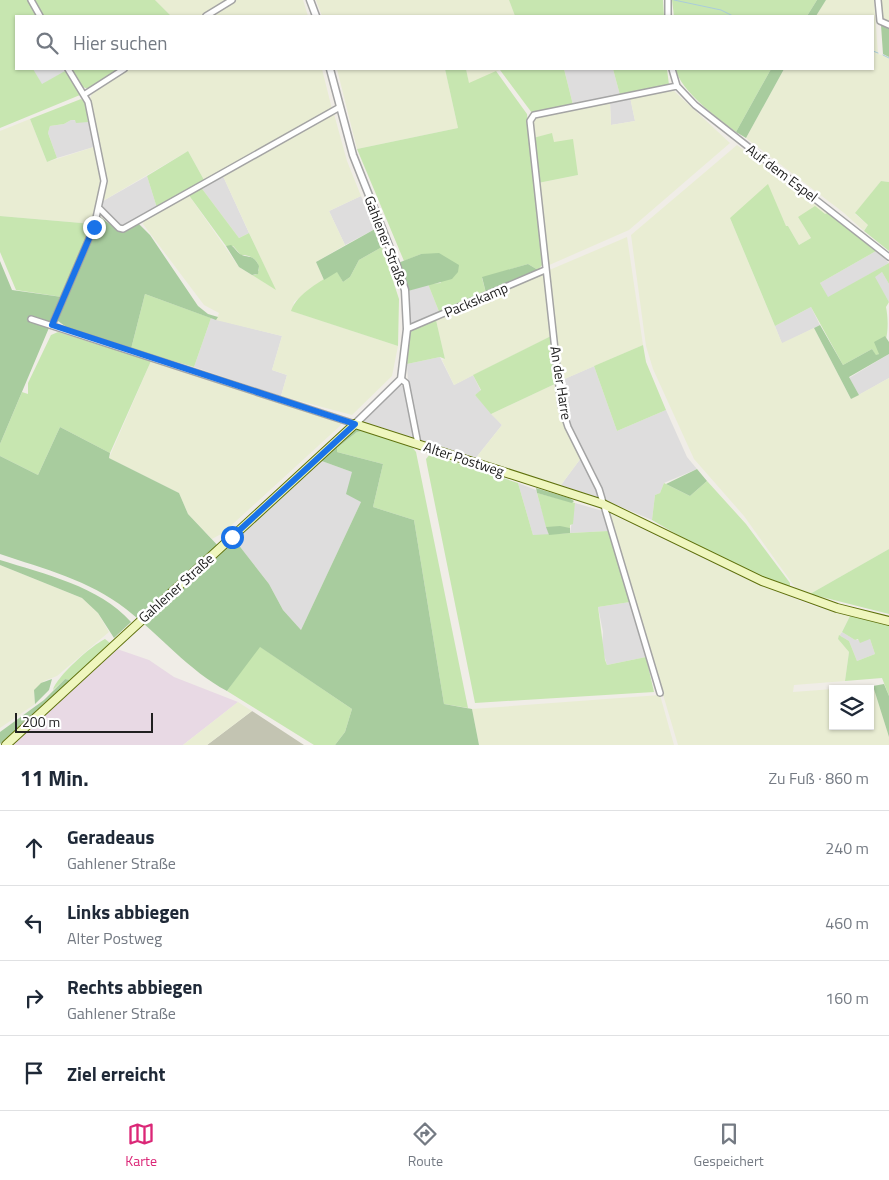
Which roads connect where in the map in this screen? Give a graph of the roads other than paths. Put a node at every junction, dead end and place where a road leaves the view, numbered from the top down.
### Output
1 (31, 0) edge
2 (232, 0) edge
3 (310, 0) edge
4 (668, 0) edge
5 (878, 0) edge
6 (39, 15) edge
7 (208, 15) edge
8 (316, 15) edge
9 (668, 15) edge
10 (889, 24) edge
11 (69, 70) edge
12 (122, 70) edge
13 (330, 70) edge
14 (672, 70) edge
15 (678, 86) junction
16 (85, 94) junction
17 (340, 107) junction
18 (100, 209) junction
19 (889, 257) edge
20 (545, 270) junction
21 (31, 319) dead end
22 (52, 325) junction
23 (407, 329) junction
24 (401, 379) junction
25 (355, 424) junction
26 (418, 444) junction
27 (603, 504) junction
28 (889, 621) edge
29 (660, 693) dead end
30 (6, 745) edge

1 - 6 street
2 - 7 street
3 - 8 street
4 - 9 street
5 - 10 street
11 - 16 street
12 - 16 street
13 - 17 street, Gahlener Straße
14 - 15 street, Auf dem Espel
15 - 19 street, Auf dem Espel
15 - 20 street, An der Harre
16 - 18 street
17 - 18 street
17 - 23 street, Gahlener Straße
18 - 22 street
20 - 23 street, Packskamp
20 - 27 street, An der Harre
21 - 22 street, Alter Postweg
22 - 25 street, Alter Postweg
23 - 24 street, Gahlener Straße
24 - 25 street, Gahlener Straße
24 - 26 street
25 - 26 main road, Alter Postweg
25 - 30 main road, Gahlener Straße
26 - 27 main road, Alter Postweg
27 - 28 main road, Alter Postweg
27 - 29 street, An der Harre

